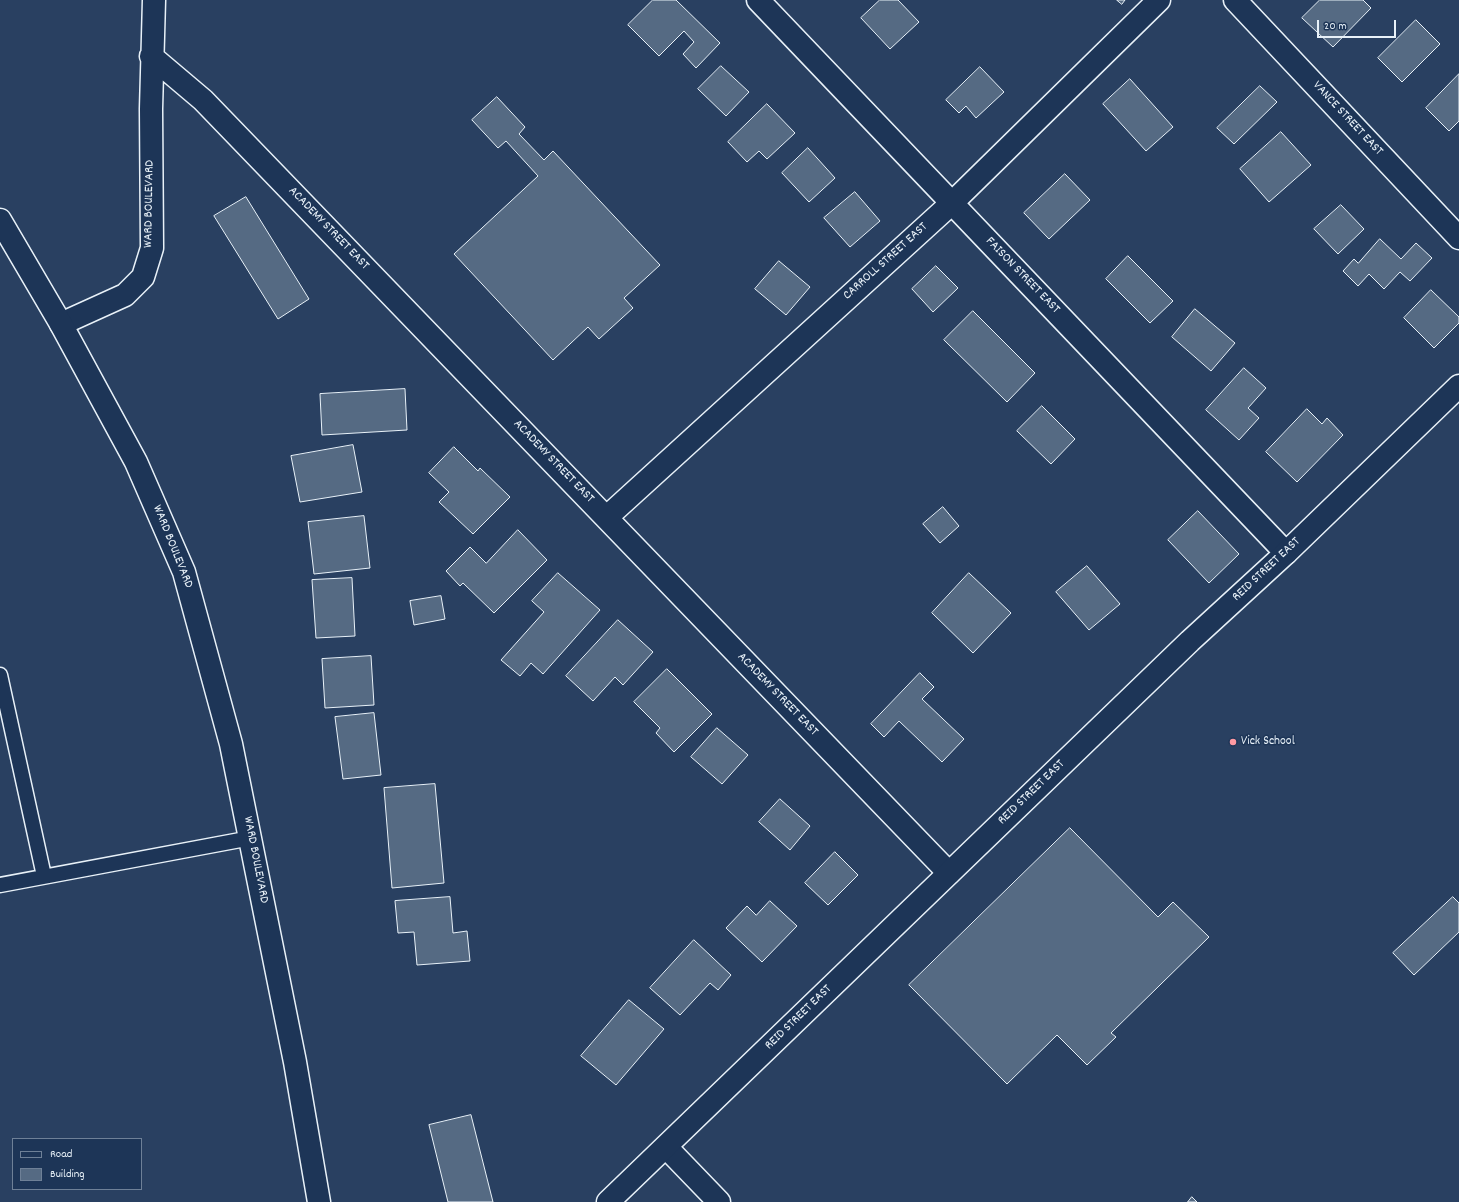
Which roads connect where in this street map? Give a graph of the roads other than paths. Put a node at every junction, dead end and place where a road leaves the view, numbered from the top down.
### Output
1 (154, 0) edge
2 (758, 0) edge
3 (1159, 0) edge
4 (1235, 0) edge
5 (151, 56) junction
6 (952, 203) junction
7 (0, 220) edge
8 (1459, 238) edge
9 (61, 324) junction
10 (1459, 386) edge
11 (607, 517) junction
12 (1286, 553) junction
13 (0, 675) edge
14 (250, 838) junction
15 (949, 873) junction
16 (44, 876) junction
17 (0, 885) edge
18 (666, 1147) junction
19 (319, 1202) edge
20 (608, 1202) edge
21 (719, 1202) edge

1 - 5 street, WARD BOULEVARD
2 - 6 street, FAISON STREET EAST
3 - 6 street, CARROLL STREET EAST
4 - 8 street, VANCE STREET EAST
5 - 9 street, WARD BOULEVARD
5 - 11 street, ACADEMY STREET EAST
6 - 11 street, CARROLL STREET EAST
6 - 12 street, FAISON STREET EAST
7 - 9 street
9 - 14 street, WARD BOULEVARD
10 - 12 street, REID STREET EAST
11 - 15 street, ACADEMY STREET EAST
12 - 15 street, REID STREET EAST
13 - 16 lane
14 - 16 lane
14 - 19 street, WARD BOULEVARD
15 - 18 street, REID STREET EAST
16 - 17 lane
18 - 20 street, REID STREET EAST
18 - 21 street

